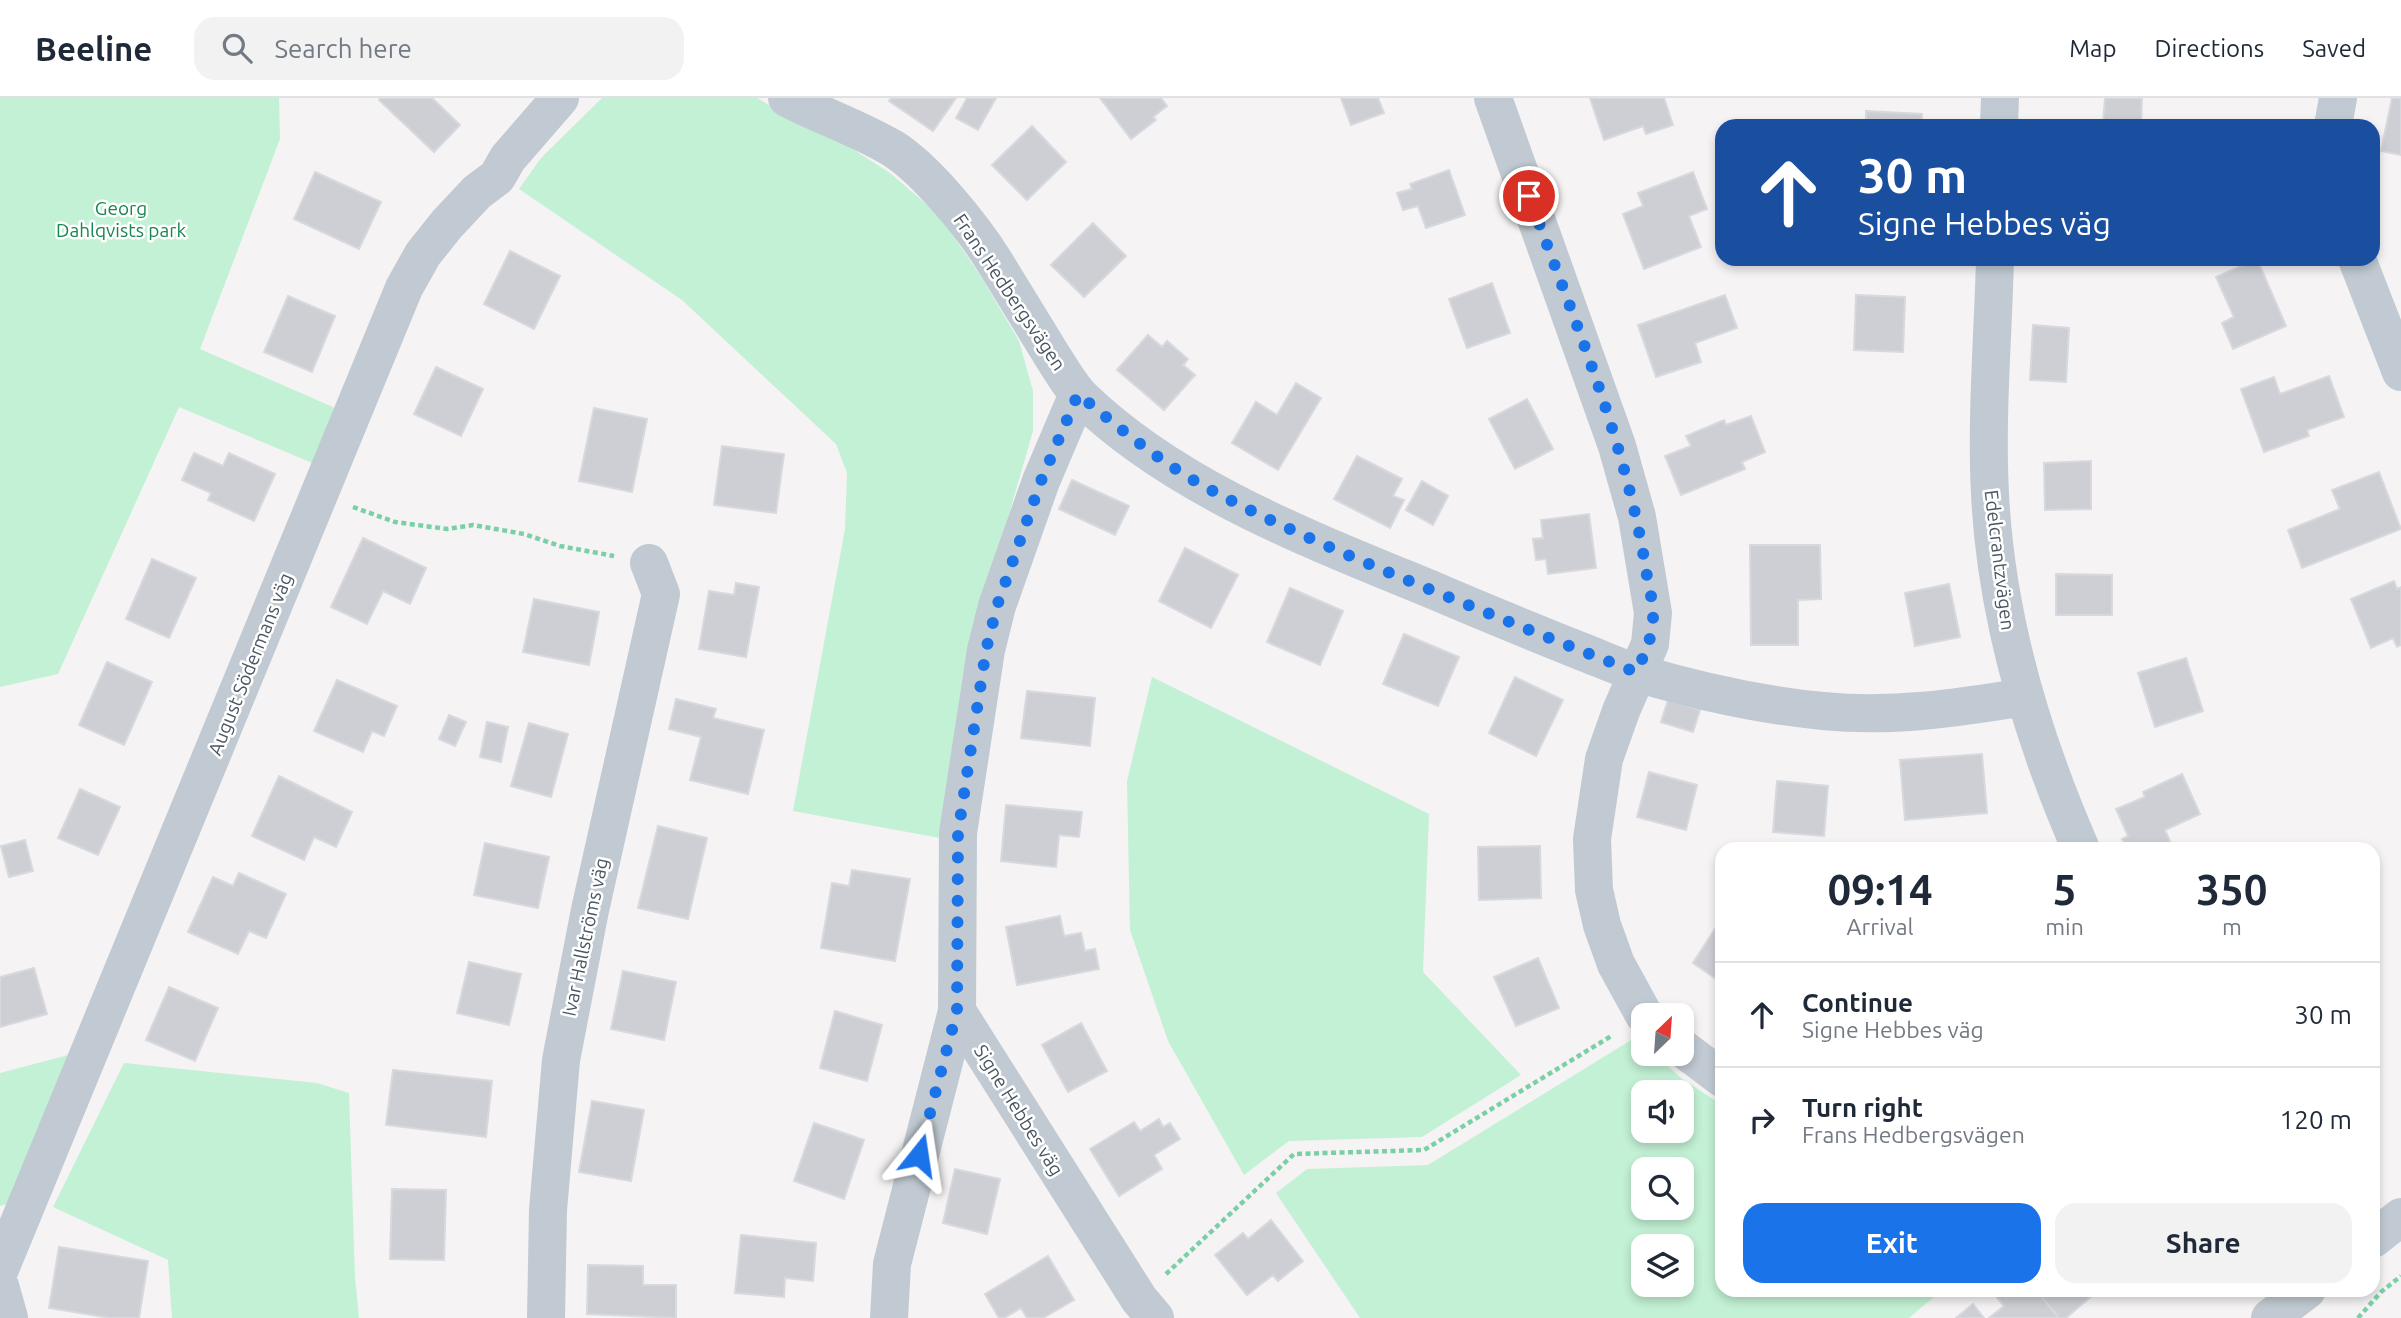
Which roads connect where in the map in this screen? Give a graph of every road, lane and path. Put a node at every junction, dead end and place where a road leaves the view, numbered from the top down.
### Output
1 (560, 98) edge
2 (787, 98) edge
3 (1493, 98) edge
4 (2000, 98) edge
5 (2338, 98) edge
6 (1999, 119) edge
7 (2334, 119) edge
8 (1995, 266) edge
9 (2360, 266) edge
10 (2401, 372) edge
11 (1078, 394) junction
12 (320, 495) junction
13 (649, 563) joint
14 (1636, 672) junction
15 (2025, 697) junction
16 (2078, 842) edge
17 (957, 1011) junction
18 (1631, 1016) edge
19 (1631, 1024) edge
20 (1694, 1057) edge
21 (1715, 1073) edge
22 (2401, 1217) edge
23 (2380, 1234) edge
24 (0, 1269) edge
25 (2401, 1276) edge
26 (0, 1286) edge
27 (2380, 1293) edge
28 (2377, 1297) edge
29 (1147, 1308) edge
30 (9, 1318) edge
31 (546, 1318) edge
32 (889, 1318) edge
33 (2358, 1318) edge

1 - 12 street, August Södermans väg
2 - 11 street, Frans Hedbergsvägen
3 - 14 street
4 - 6 street
5 - 7 street
8 - 15 street, Edelcrantzvägen
9 - 10 street
11 - 14 street, Frans Hedbergsvägen
11 - 17 street
12 - 13 path
12 - 24 street, August Södermans väg
13 - 31 street, Ivar Hallströms väg
14 - 15 street, Frans Hedbergsvägen
14 - 18 street
15 - 16 street, Edelcrantzvägen
17 - 29 street, Signe Hebbes väg
17 - 32 street
19 - 29 path
20 - 21 street
22 - 23 street
25 - 27 path
26 - 30 street
28 - 33 path

